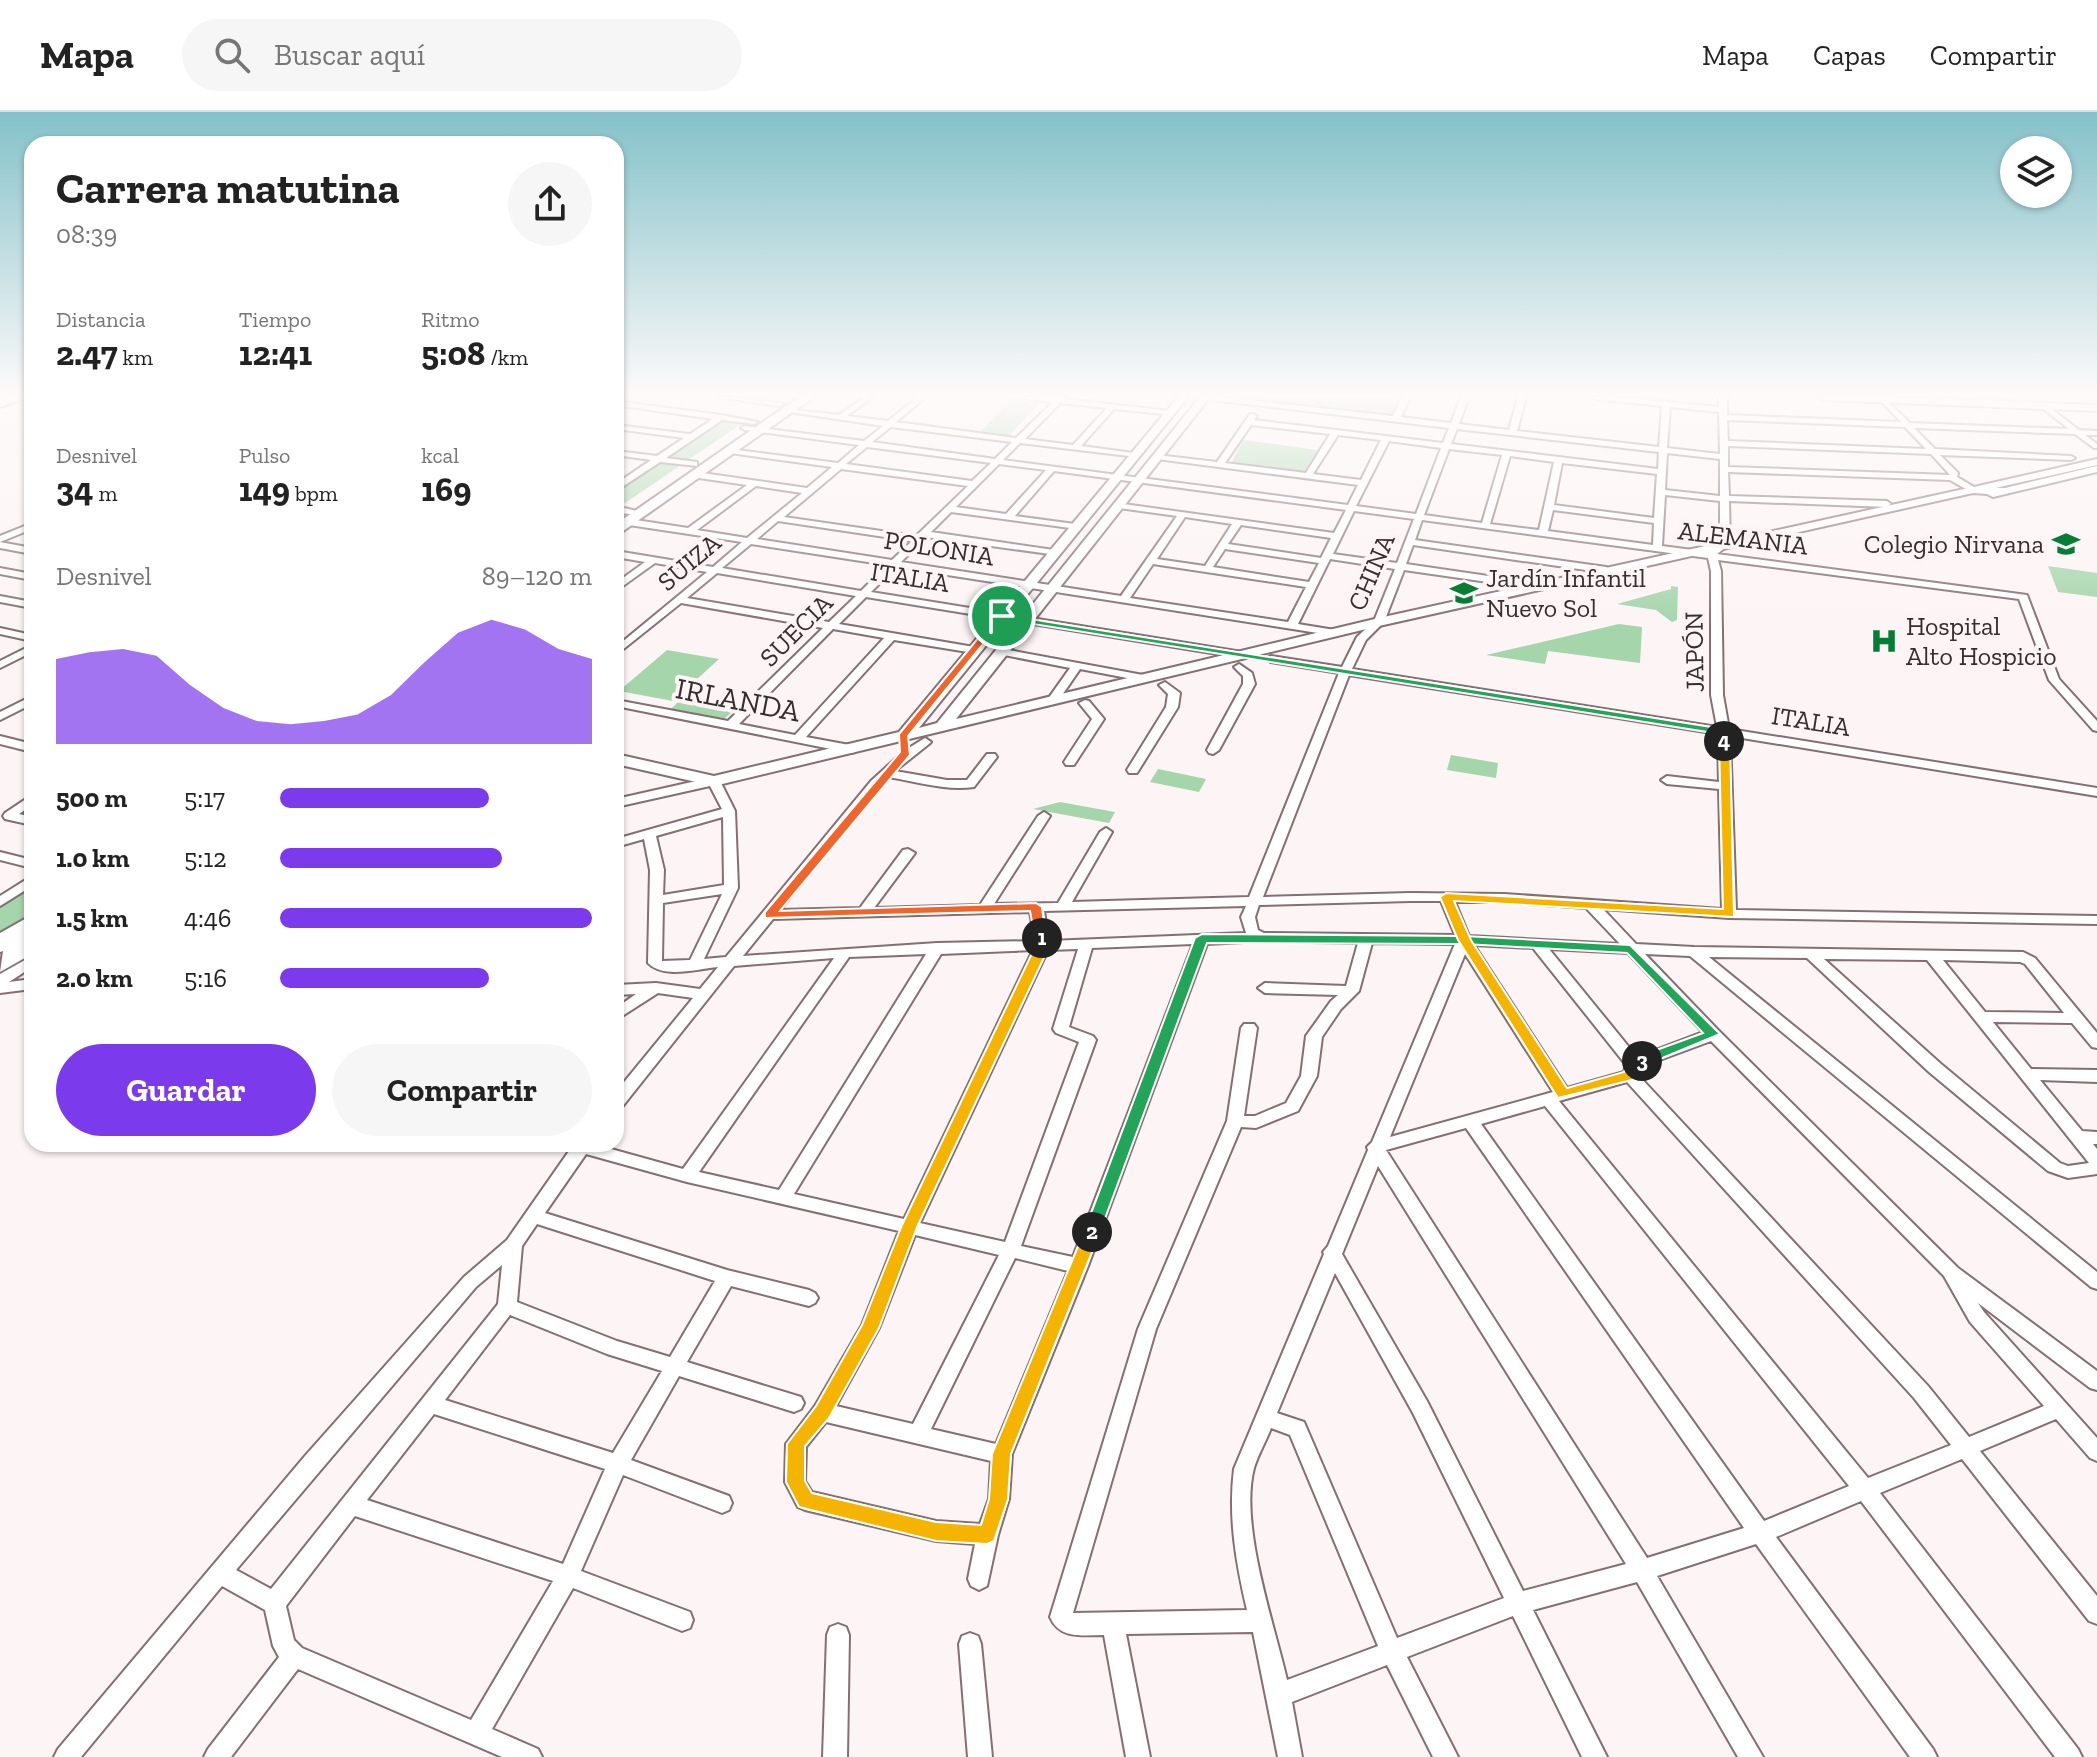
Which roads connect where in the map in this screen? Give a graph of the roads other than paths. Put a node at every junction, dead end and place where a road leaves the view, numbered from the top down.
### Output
1 (688, 474) edge
2 (715, 474) edge
3 (831, 474) edge
4 (898, 474) edge
5 (984, 474) edge
6 (1048, 474) edge
7 (1086, 474) edge
8 (1119, 474) edge
9 (1144, 474) edge
10 (1290, 474) edge
11 (1368, 474) edge
12 (1435, 474) edge
13 (1501, 474) edge
14 (1556, 474) edge
15 (1661, 474) edge
16 (1724, 474) edge
17 (1836, 474) edge
18 (1954, 474) edge
19 (2045, 474) edge
20 (2077, 474) edge
21 (1865, 475) junction
22 (1308, 476) joint
23 (1116, 478) junction
24 (1952, 478) junction
25 (1138, 481) junction
26 (755, 483) junction
27 (1363, 483) junction
28 (974, 484) junction
29 (1872, 485) dead end
30 (1973, 490) junction
31 (810, 491) junction
32 (2004, 491) junction
33 (1660, 492) junction
34 (1880, 495) dead end
35 (1724, 499) junction
36 (1119, 505) junction
37 (1891, 506) junction
38 (1549, 507) junction
39 (949, 509) junction
40 (1350, 509) junction
41 (1183, 514) junction
42 (624, 518) edge
43 (775, 518) junction
44 (1008, 518) junction
45 (1418, 518) junction
46 (1658, 521) junction
47 (1238, 522) junction
48 (1075, 527) junction
49 (1485, 527) junction
50 (24, 530) edge
51 (690, 531) junction
52 (1543, 535) junction
53 (921, 536) junction
54 (1337, 536) junction
55 (748, 541) junction
56 (0, 542) edge
57 (1409, 542) junction
58 (1725, 544) junction
59 (1223, 546) junction
60 (24, 549) edge
61 (1657, 550) junction
62 (1054, 553) junction
63 (1681, 553) junction
64 (1712, 553) junction
65 (624, 555) edge
66 (1326, 558) junction
67 (653, 560) junction
68 (1151, 561) junction
69 (894, 563) junction
70 (1399, 567) junction
71 (716, 570) junction
72 (1207, 570) junction
73 (1606, 570) junction
74 (0, 571) edge
75 (24, 576) edge
76 (624, 582) edge
77 (1028, 584) junction
78 (1312, 585) junction
79 (1537, 586) junction
80 (1053, 588) junction
81 (863, 594) junction
82 (0, 599) edge
83 (1124, 599) junction
84 (679, 600) junction
85 (24, 604) edge
86 (1002, 616) junction
87 (1028, 620) junction
88 (1379, 622) junction
89 (1292, 625) junction
90 (831, 626) junction
91 (2, 633) edge
92 (1337, 633) junction
93 (892, 636) junction
94 (24, 637) edge
95 (1361, 639) junction
96 (624, 644) edge
97 (974, 650) junction
98 (24, 652) edge
99 (1003, 652) junction
100 (1271, 659) junction
101 (1240, 661) junction
102 (0, 665) edge
103 (1076, 667) junction
104 (1345, 671) junction
105 (1143, 678) junction
106 (1165, 685) junction
107 (1054, 699) junction
108 (1085, 703) junction
109 (24, 704) edge
110 (624, 705) edge
111 (0, 717) edge
112 (731, 725) junction
113 (942, 726) junction
114 (2097, 728) edge
115 (1724, 732) junction
116 (798, 738) junction
117 (0, 740) edge
118 (925, 742) junction
119 (904, 744) junction
120 (24, 746) edge
121 (851, 749) junction
122 (1213, 750) dead end
123 (991, 757) dead end
124 (624, 761) edge
125 (1070, 762) dead end
126 (1133, 770) dead end
127 (888, 773) junction
128 (1667, 780) dead end
129 (714, 781) junction
130 (1725, 786) junction
131 (2097, 792) edge
132 (624, 801) edge
133 (24, 805) edge
134 (729, 811) junction
135 (1044, 816) dead end
136 (24, 819) edge
137 (1106, 832) dead end
138 (649, 833) junction
139 (624, 841) edge
140 (908, 853) dead end
141 (24, 855) edge
142 (0, 856) edge
143 (16, 860) junction
144 (24, 862) edge
145 (24, 886) edge
146 (731, 888) junction
147 (1446, 897) junction
148 (1256, 899) junction
149 (656, 900) junction
150 (0, 902) edge
151 (1590, 904) junction
152 (1063, 906) junction
153 (1036, 907) junction
154 (985, 908) junction
155 (864, 912) junction
156 (1729, 914) junction
157 (769, 915) junction
158 (2097, 920) edge
159 (24, 936) edge
160 (1262, 937) junction
161 (1202, 938) junction
162 (1366, 939) junction
163 (1464, 940) junction
164 (1087, 942) junction
165 (1537, 944) junction
166 (1043, 945) junction
167 (937, 948) junction
168 (1630, 949) junction
169 (1694, 952) junction
170 (845, 953) junction
171 (13, 955) edge
172 (1812, 955) junction
173 (1933, 958) junction
174 (727, 961) junction
175 (694, 966) junction
176 (24, 972) edge
177 (656, 988) junction
178 (1265, 988) dead end
179 (624, 990) edge
180 (1352, 991) junction
181 (702, 994) junction
182 (624, 1010) edge
183 (1981, 1017) junction
184 (2076, 1018) junction
185 (1249, 1028) dead end
186 (1713, 1034) junction
187 (2097, 1043) edge
188 (1632, 1070) junction
189 (2026, 1074) junction
190 (2097, 1076) edge
191 (624, 1093) edge
192 (1556, 1097) junction
193 (1235, 1121) junction
194 (1470, 1121) junction
195 (2076, 1137) junction
196 (2097, 1138) edge
197 (1375, 1147) junction
198 (578, 1152) edge
199 (603, 1152) edge
200 (2097, 1161) edge
201 (2097, 1168) edge
202 (687, 1176) junction
203 (783, 1198) junction
204 (534, 1216) junction
205 (910, 1225) junction
206 (513, 1245) junction
207 (1011, 1249) junction
208 (1332, 1252) junction
209 (1079, 1266) junction
210 (1950, 1271) junction
211 (727, 1277) junction
212 (2097, 1282) edge
213 (809, 1298) dead end
214 (507, 1306) junction
215 (673, 1368) junction
216 (2097, 1382) edge
217 (794, 1403) dead end
218 (432, 1405) junction
219 (2059, 1409) junction
220 (822, 1412) junction
221 (1266, 1418) junction
222 (919, 1433) junction
223 (1965, 1447) junction
224 (2097, 1452) edge
225 (1002, 1454) junction
226 (618, 1464) junction
227 (1866, 1491) junction
228 (722, 1503) dead end
229 (352, 1505) junction
230 (1760, 1533) junction
231 (987, 1535) junction
232 (1642, 1570) junction
233 (221, 1574) junction
234 (568, 1576) junction
235 (979, 1579) dead end
236 (274, 1603) junction
237 (1518, 1603) junction
238 (2097, 1613) edge
239 (682, 1620) dead end
240 (1259, 1621) junction
241 (1113, 1623) junction
242 (838, 1635) dead end
243 (970, 1644) dead end
244 (1392, 1652) junction
245 (294, 1656) junction
246 (1279, 1695) junction
247 (475, 1735) junction
248 (66, 1757) edge
249 (216, 1757) edge
250 (530, 1757) edge
251 (835, 1757) edge
252 (980, 1757) edge
253 (1138, 1757) edge
254 (1290, 1757) edge
255 (1446, 1757) edge
256 (1595, 1757) edge
257 (1751, 1757) edge
258 (1925, 1757) edge
259 (2070, 1757) edge

1 - 42 main road
2 - 26 street
3 - 31 street, SUIZA
4 - 28 street
5 - 28 street, SUECIA
6 - 44 street
7 - 23 street, ALEMANIA
8 - 23 street
9 - 25 street
10 - 22 street
11 - 27 street
12 - 45 street, CHINA
13 - 49 street
14 - 38 street
15 - 33 street
16 - 35 street
17 - 21 street
18 - 24 street
19 - 30 street
20 - 32 street
21 - 24 street
21 - 29 street
22 - 27 street
23 - 25 street, ALEMANIA
23 - 48 street
24 - 30 street
25 - 36 street
25 - 40 street, ALEMANIA
26 - 31 street
26 - 51 street
27 - 40 street
28 - 39 street, SUECIA
30 - 32 street
30 - 37 street
31 - 43 street, SUIZA
32 - 64 street
33 - 35 street
33 - 46 street
34 - 37 street
35 - 37 street
35 - 58 street
36 - 41 street
36 - 80 street
37 - 58 street
38 - 46 street
38 - 52 street
39 - 44 street
39 - 53 street, SUECIA
40 - 45 street, ALEMANIA
40 - 54 street
41 - 47 street
41 - 68 street
42 - 51 street, POLONIA
43 - 53 street
43 - 55 street, SUIZA
44 - 48 street
45 - 49 street, ALEMANIA
45 - 57 street, CHINA
46 - 61 street
47 - 54 street
47 - 59 street
48 - 62 street
49 - 52 street, ALEMANIA
50 - 56 street
51 - 55 street, POLONIA
52 - 61 street, ALEMANIA
53 - 62 street
53 - 69 street, SUECIA
54 - 66 street
55 - 69 street, POLONIA
55 - 71 street, SUIZA
56 - 60 street
57 - 70 street, CHINA
57 - 73 street
58 - 63 street
58 - 64 street
59 - 66 street
59 - 72 street
61 - 63 street, ALEMANIA
62 - 77 street
63 - 64 street, ALEMANIA
63 - 73 street
64 - 95 street
64 - 114 street, ALEMANIA
64 - 115 street, JAPÓN
65 - 67 street, ITALIA
66 - 70 street
66 - 78 street
67 - 71 street, ITALIA
67 - 76 street
68 - 72 street
68 - 83 street
69 - 77 street, POLONIA
69 - 81 street, SUECIA
70 - 79 street
70 - 88 street, CHINA
71 - 81 street, ITALIA
71 - 84 street, SUIZA
72 - 78 street
73 - 79 street
74 - 75 street
77 - 80 street, POLONIA
77 - 86 street
78 - 89 street
79 - 88 street
80 - 83 street, POLONIA
80 - 87 street
81 - 86 street, ITALIA
81 - 90 street, SUECIA
82 - 85 street
83 - 89 street, POLONIA
84 - 90 street
84 - 96 street, SUIZA
86 - 87 street, ITALIA
86 - 97 street
87 - 99 street
87 - 101 street, ITALIA
88 - 92 street
88 - 95 street, CHINA
89 - 92 street, POLONIA
90 - 93 street
90 - 112 street, SUECIA
91 - 94 street
92 - 101 street
93 - 97 street
93 - 116 street
95 - 100 street
95 - 104 street, CHINA
97 - 119 street
98 - 102 street
99 - 103 street
99 - 113 street
100 - 101 street
100 - 104 street, ITALIA
101 - 105 street
101 - 106 street
101 - 122 street
103 - 105 street
103 - 107 street
104 - 115 street, ITALIA
104 - 148 street, CHINA
105 - 107 street
106 - 108 street
106 - 126 street
107 - 113 street
108 - 118 street
108 - 125 street
109 - 111 street
110 - 112 street, IRLANDA
112 - 116 street, IRLANDA
113 - 118 street
113 - 119 street
115 - 130 street, JAPÓN
115 - 131 street, ITALIA
116 - 121 street, IRLANDA
117 - 120 street
118 - 119 street
119 - 121 street
119 - 127 street
121 - 129 street
123 - 127 street
124 - 129 street
127 - 157 street
128 - 130 street
129 - 132 street
129 - 134 street
130 - 156 street, JAPÓN
133 - 136 street
134 - 138 street
134 - 146 street
135 - 154 street
137 - 152 street
138 - 139 street
138 - 149 street
140 - 155 street
141 - 143 street
142 - 143 street
143 - 144 street
145 - 150 street
146 - 149 street
146 - 175 street
147 - 148 street
147 - 151 street
147 - 163 street
148 - 152 street
148 - 160 street
149 - 175 street
151 - 156 street
151 - 168 street
152 - 153 street
153 - 154 street
153 - 166 street
154 - 155 street
155 - 157 street
156 - 158 street
157 - 174 street
159 - 171 main road
160 - 161 street
160 - 162 street
161 - 164 street
161 - 209 street
162 - 163 street
162 - 180 street
163 - 165 street
163 - 192 street
163 - 197 street
164 - 166 street
164 - 207 street
165 - 168 street
165 - 188 street
166 - 167 street
166 - 205 street
167 - 170 street
167 - 203 street
168 - 169 street
168 - 186 street
169 - 172 street
169 - 212 street
170 - 174 street
170 - 202 street
171 - 176 street
172 - 173 street
172 - 201 street
173 - 183 street
173 - 184 street
174 - 175 street
174 - 181 street
177 - 179 street
177 - 181 street
177 - 182 street
178 - 180 street
180 - 193 street
181 - 191 street
183 - 184 street
183 - 189 street
184 - 187 street
185 - 193 street
186 - 188 street
186 - 210 street
188 - 192 street
188 - 223 street
189 - 190 street
189 - 195 street
192 - 194 street
192 - 227 street
193 - 241 street
194 - 197 street
194 - 230 street
195 - 196 street
195 - 200 street
197 - 208 street
197 - 232 street
198 - 204 street
199 - 202 street
202 - 203 street
203 - 205 street
204 - 206 street
204 - 211 street
205 - 207 street
205 - 220 street
206 - 214 street
206 - 233 street
207 - 209 street
207 - 222 street
208 - 221 street
208 - 237 street
209 - 225 street
210 - 216 street
210 - 219 street
211 - 213 street
211 - 215 street
214 - 215 street
214 - 218 street
215 - 217 street
215 - 226 street
218 - 226 street
218 - 229 street
219 - 223 street
219 - 224 street
220 - 222 street
220 - 231 street
221 - 240 street
221 - 244 street
222 - 225 street
223 - 227 street
223 - 238 street
225 - 231 street
226 - 228 street
226 - 234 street
227 - 230 street
227 - 259 street
229 - 234 street
229 - 236 street
230 - 232 street
230 - 258 street
231 - 235 street
232 - 237 street
232 - 257 street
233 - 236 street
233 - 248 street
234 - 239 street
234 - 247 street
236 - 245 street
237 - 244 street
237 - 256 street
240 - 241 street
240 - 246 street
241 - 253 street
242 - 251 street
243 - 252 street
244 - 246 street
244 - 255 street
245 - 247 street
245 - 249 street
246 - 254 street
247 - 250 street

